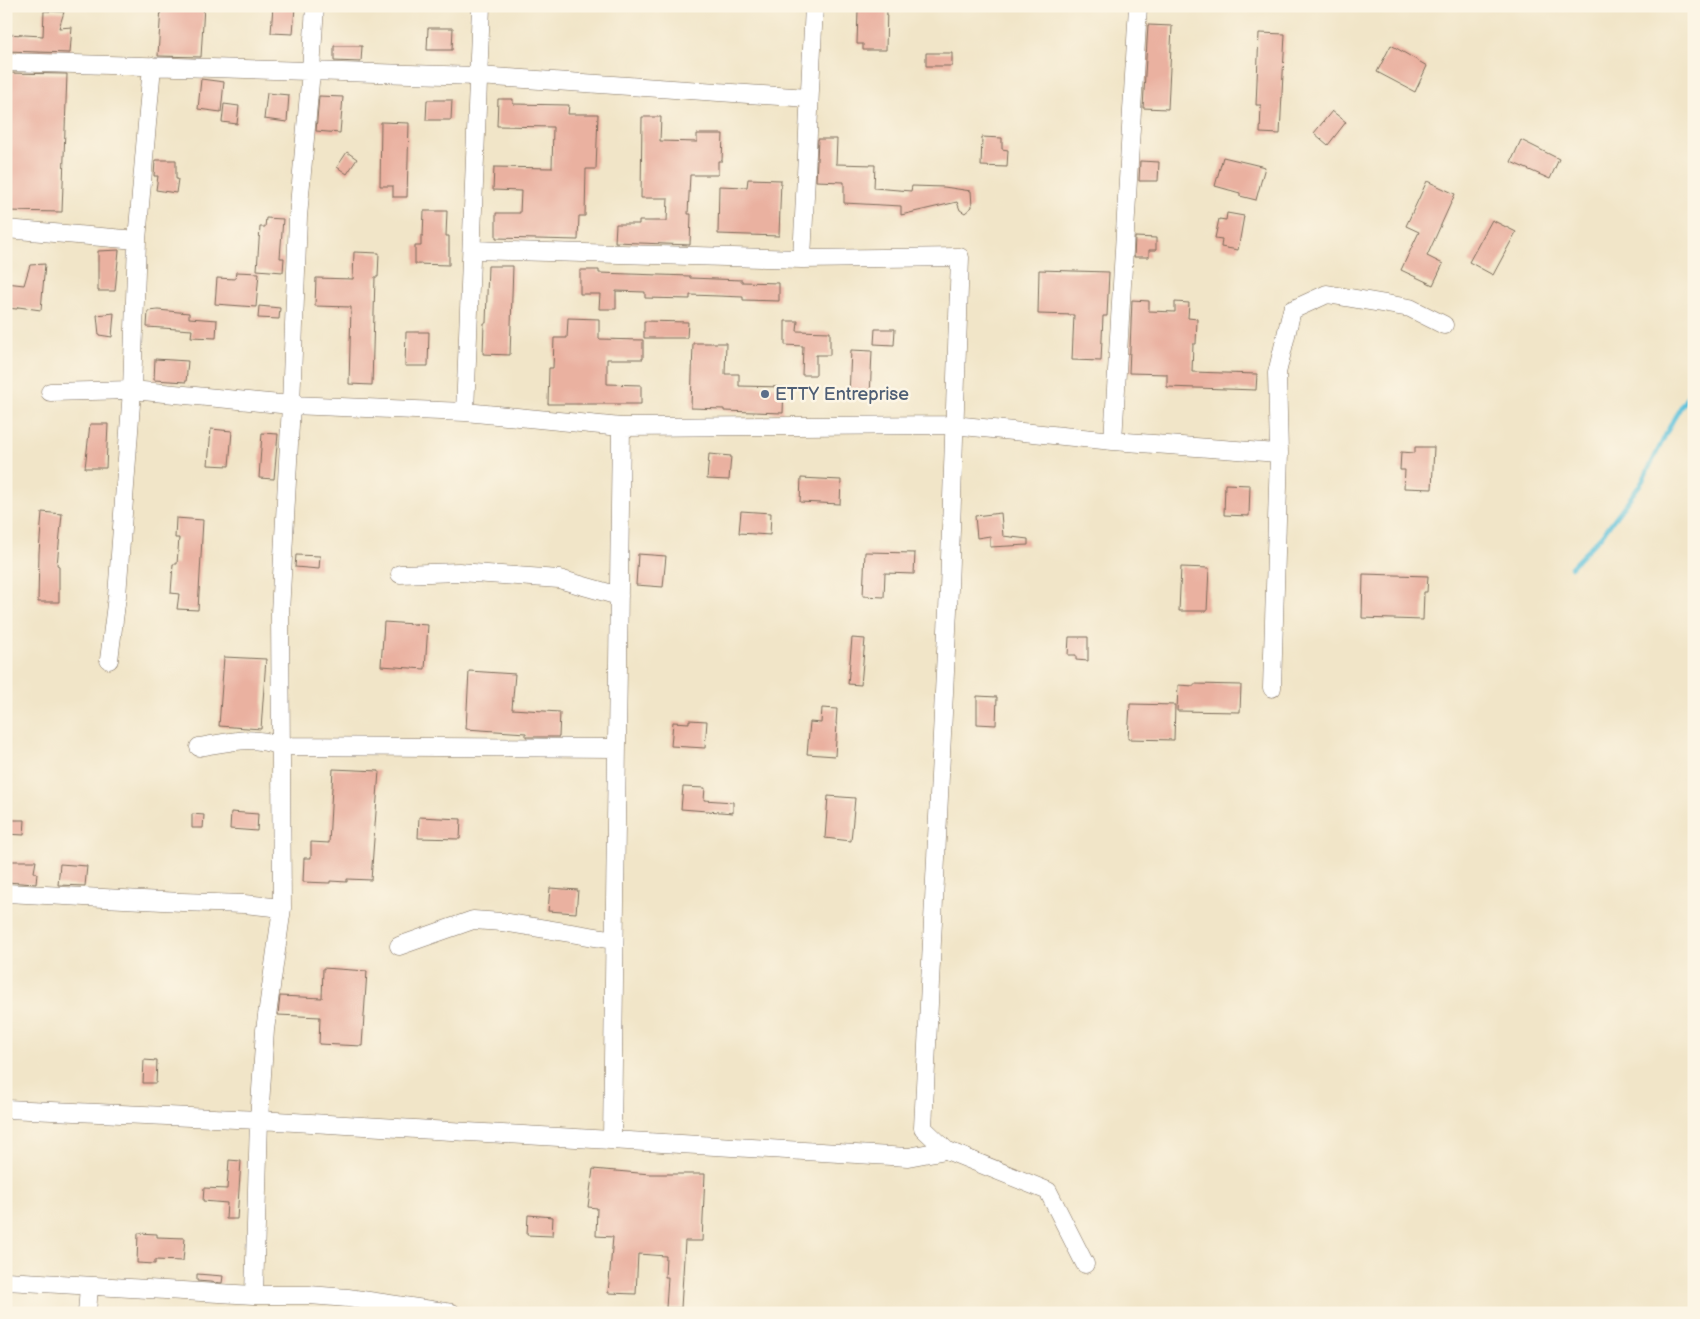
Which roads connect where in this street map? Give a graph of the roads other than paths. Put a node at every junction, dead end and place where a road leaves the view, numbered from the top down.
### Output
1 (315, 6) edge
2 (481, 6) edge
3 (814, 6) edge
4 (1138, 6) edge
5 (6, 62) edge
6 (152, 66) junction
7 (311, 71) junction
8 (478, 76) junction
9 (809, 98) junction
10 (6, 229) edge
11 (136, 240) junction
12 (472, 250) junction
13 (802, 260) junction
14 (1444, 325) dead end
15 (132, 390) junction
16 (50, 392) dead end
17 (291, 406) junction
18 (466, 412) junction
19 (953, 425) junction
20 (620, 427) junction
21 (1113, 442) junction
22 (1280, 453) junction
23 (400, 574) dead end
24 (619, 596) junction
25 (110, 660) dead end
26 (1272, 688) dead end
27 (281, 746) junction
28 (199, 747) dead end
29 (616, 748) junction
30 (6, 893) edge
31 (282, 908) junction
32 (614, 940) junction
33 (399, 946) dead end
34 (6, 1109) edge
35 (259, 1120) junction
36 (612, 1140) junction
37 (946, 1150) junction
38 (1085, 1264) dead end
39 (6, 1281) edge
40 (89, 1286) junction
41 (254, 1295) junction
42 (410, 1310) edge
43 (87, 1313) edge
44 (452, 1313) edge

1 - 7 street
2 - 8 street
3 - 9 street
4 - 21 street
5 - 6 street
6 - 7 street
6 - 11 street
7 - 8 street
7 - 17 street
8 - 9 street
8 - 12 street
9 - 13 street
10 - 11 street
11 - 15 street
12 - 13 street
12 - 18 street
13 - 19 street
14 - 22 street
15 - 16 street
15 - 17 street
15 - 25 street
17 - 18 street
17 - 27 street
18 - 20 street
19 - 20 street
19 - 21 street
19 - 37 street
20 - 24 street
21 - 22 street
22 - 26 street
23 - 24 street
24 - 29 street
27 - 28 street
27 - 29 street
27 - 31 street
29 - 32 street
30 - 31 street
31 - 35 street
32 - 33 street
32 - 36 street
34 - 35 street
35 - 36 street
35 - 41 street
36 - 37 street
37 - 38 street
39 - 40 street
40 - 41 street
40 - 43 street
41 - 42 street
42 - 44 street

